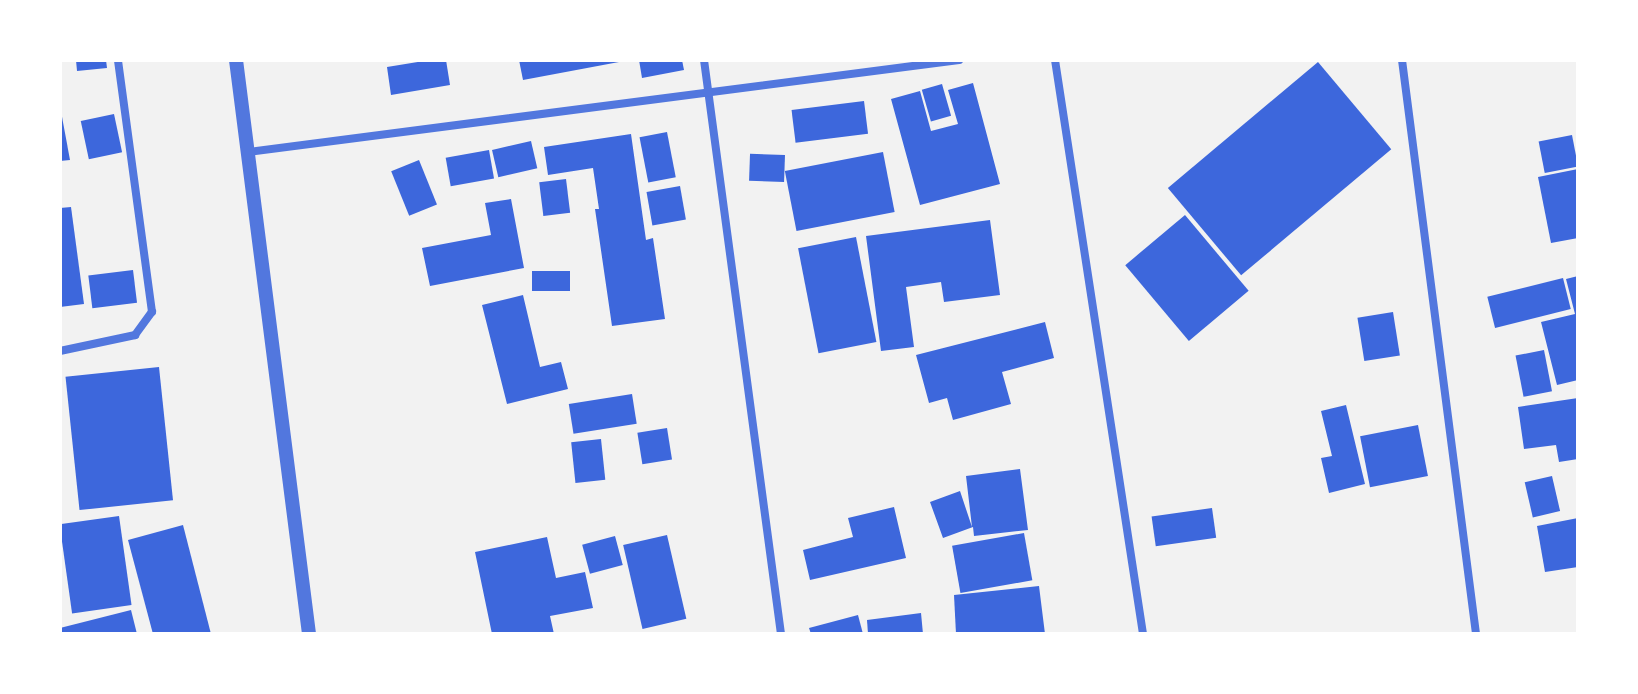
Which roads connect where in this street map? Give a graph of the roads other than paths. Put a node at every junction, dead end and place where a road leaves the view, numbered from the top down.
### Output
1 (118, 60) edge
2 (236, 60) edge
3 (704, 60) edge
4 (959, 60) edge
5 (1055, 60) edge
6 (1402, 60) edge
7 (709, 95) junction
8 (248, 152) junction
9 (60, 351) edge
10 (309, 634) edge
11 (781, 634) edge
12 (1143, 634) edge
13 (1476, 634) edge

1 - 9 street
2 - 8 street
3 - 7 street
4 - 7 street
5 - 12 street
6 - 13 street
7 - 8 street
7 - 11 street
8 - 10 street

